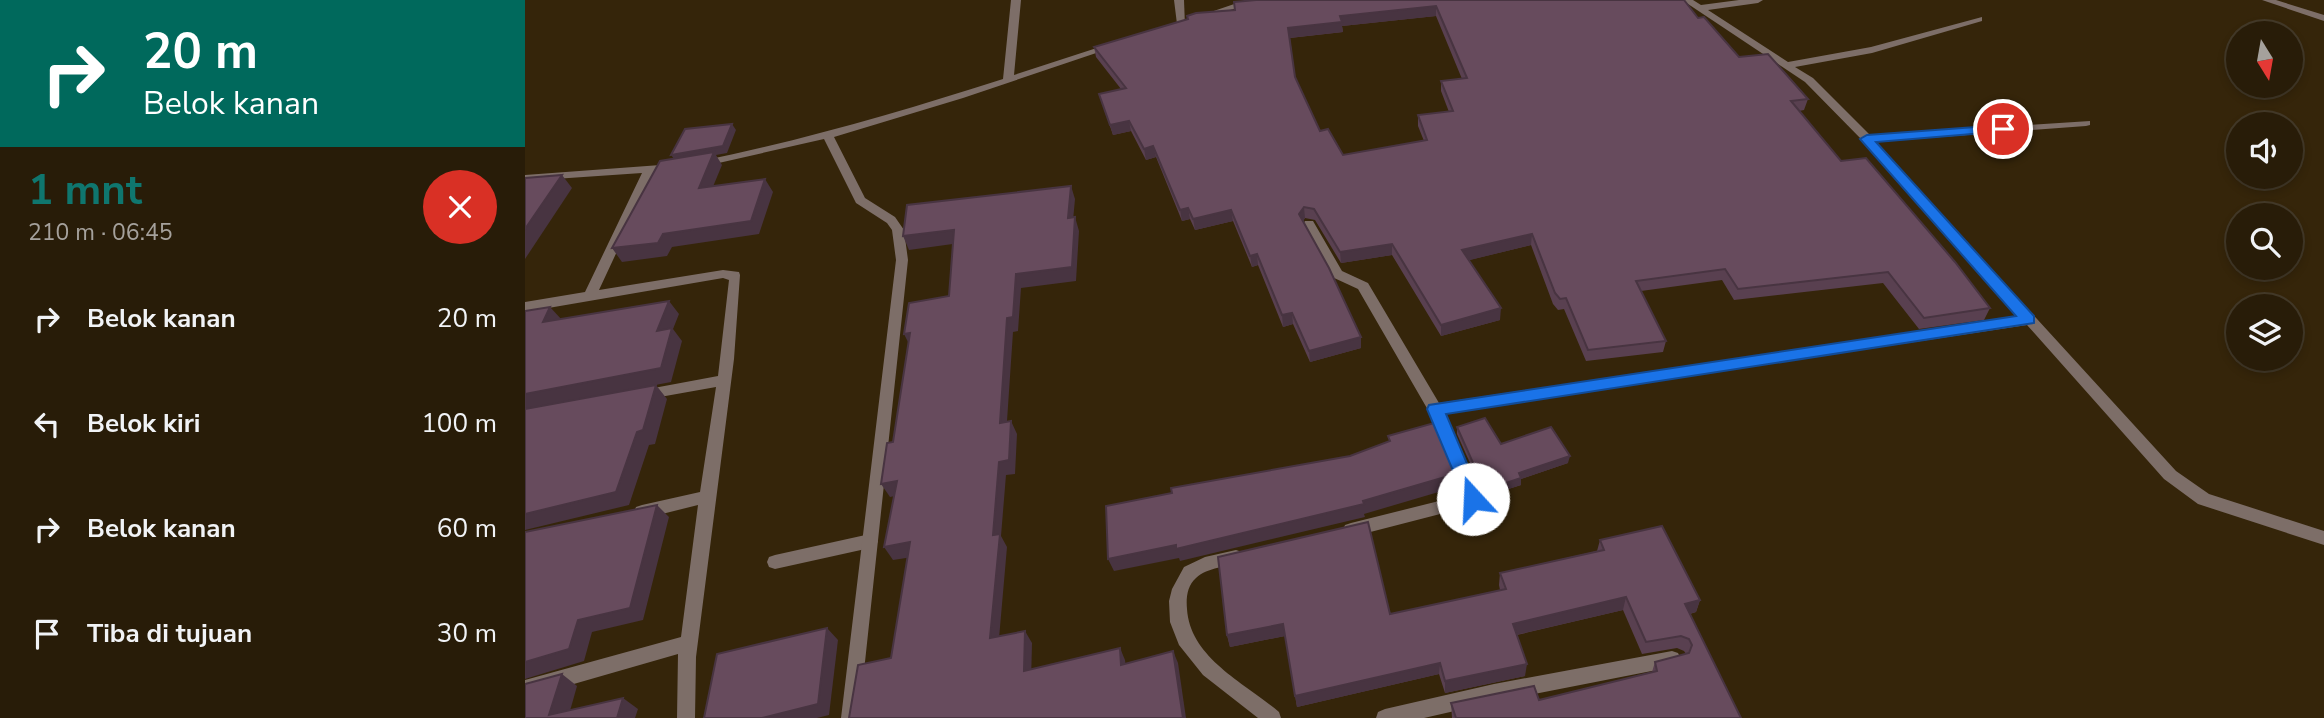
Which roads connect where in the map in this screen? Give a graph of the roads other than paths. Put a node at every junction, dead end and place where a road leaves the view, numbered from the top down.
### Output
1 (1016, 0) edge
2 (1179, 0) edge
3 (1255, 0) edge
4 (1688, 0) edge
5 (1758, 0) edge
6 (2267, 0) edge
7 (1702, 8) junction
8 (2324, 18) edge
9 (1979, 19) dead end
10 (1182, 24) junction
11 (1169, 28) edge
12 (1120, 44) edge
13 (1789, 65) junction
14 (1008, 80) junction
15 (2086, 123) dead end
16 (827, 134) junction
17 (1867, 139) junction
18 (649, 170) junction
19 (525, 178) edge
20 (1309, 224) edge
21 (590, 296) junction
22 (525, 307) edge
23 (2028, 320) junction
24 (725, 380) junction
25 (631, 397) edge
26 (1435, 409) junction
27 (705, 497) junction
28 (628, 515) edge
29 (1334, 534) edge
30 (2324, 538) edge
31 (870, 541) junction
32 (1254, 553) edge
33 (775, 562) dead end
34 (690, 643) junction
35 (1676, 658) edge
36 (525, 689) edge
37 (686, 718) edge
38 (850, 718) edge
39 (1272, 718) edge
40 (1385, 718) edge

1 - 14 street
2 - 10 street
3 - 10 street
4 - 7 street
5 - 7 street
6 - 8 street
7 - 13 street
9 - 13 street
10 - 11 street
12 - 14 street
13 - 17 street
14 - 16 street
15 - 17 street
16 - 18 street
16 - 31 street
17 - 23 street
18 - 19 street
18 - 21 street
20 - 26 street
21 - 22 street
21 - 24 street
23 - 26 street
23 - 30 street
24 - 25 street
24 - 27 street
26 - 29 street
27 - 28 street
27 - 34 street
31 - 33 street
31 - 38 street
32 - 39 street
34 - 36 street
34 - 37 street
35 - 40 street

